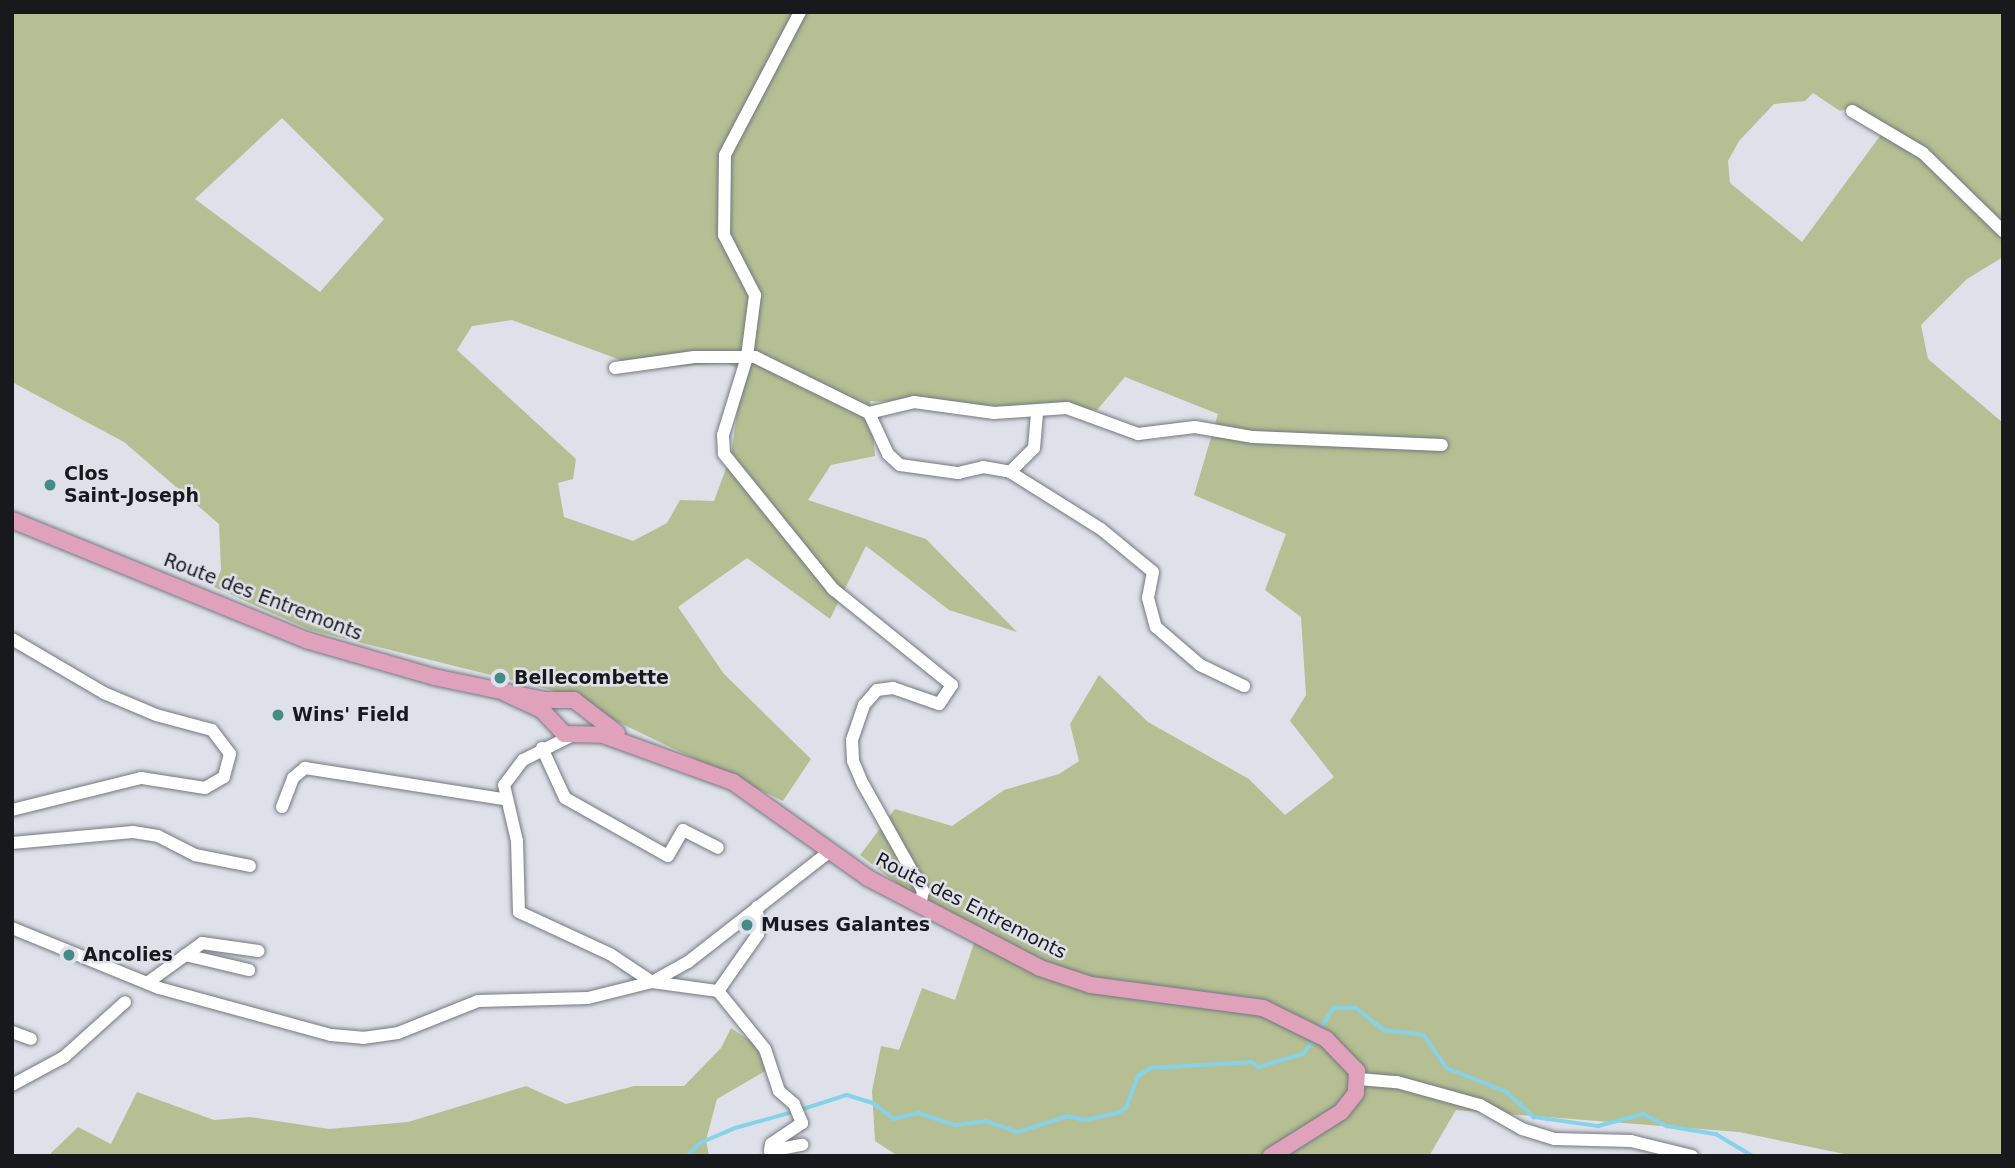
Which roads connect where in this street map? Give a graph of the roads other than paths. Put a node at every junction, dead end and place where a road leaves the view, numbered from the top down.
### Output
1 (800, 12) edge
2 (1858, 113) dead end
3 (2003, 230) edge
4 (747, 357) junction
5 (615, 368) dead end
6 (1037, 411) junction
7 (869, 413) junction
8 (1443, 445) dead end
9 (1010, 472) junction
10 (12, 520) edge
11 (12, 639) edge
12 (1244, 686) dead end
13 (505, 693) junction
14 (562, 701) junction
15 (586, 712) junction
16 (553, 723) junction
17 (576, 733) junction
18 (542, 748) junction
19 (656, 755) junction
20 (504, 799) junction
21 (282, 807) dead end
22 (12, 810) edge
23 (12, 843) edge
24 (718, 848) dead end
25 (830, 851) junction
26 (250, 866) dead end
27 (920, 905) junction
28 (757, 907) junction
29 (12, 928) edge
30 (258, 951) dead end
31 (185, 956) junction
32 (249, 970) dead end
33 (652, 982) junction
34 (147, 983) junction
35 (718, 991) junction
36 (124, 1002) dead end
37 (12, 1032) edge
38 (31, 1040) dead end
39 (1359, 1079) junction
40 (12, 1085) edge
41 (802, 1144) dead end
42 (1271, 1156) edge
43 (1692, 1156) edge

1 - 4 street
2 - 3 street
4 - 5 street
4 - 7 street
4 - 27 street
6 - 7 street
6 - 8 street
6 - 9 street
7 - 9 street
9 - 12 street
10 - 13 main road, Route des Entremonts
11 - 22 street
13 - 14 main road, Route des Entremonts
13 - 16 main road, Route des Entremonts
14 - 15 main road, Route des Entremonts
14 - 16 main road
15 - 17 main road
15 - 19 main road, Route des Entremonts
16 - 17 main road, Route des Entremonts
16 - 18 street
17 - 18 street
17 - 19 main road, Route des Entremonts
18 - 20 street
18 - 24 street
19 - 25 main road, Route des Entremonts
20 - 21 street
20 - 33 street
23 - 26 street
25 - 27 main road, Route des Entremonts
25 - 28 street
27 - 39 main road, Route des Entremonts
28 - 33 street
28 - 35 street
29 - 34 street
30 - 31 street
31 - 32 street
31 - 34 street
33 - 34 street
33 - 35 street
35 - 41 street
36 - 40 street
37 - 38 street
39 - 42 main road
39 - 43 street

